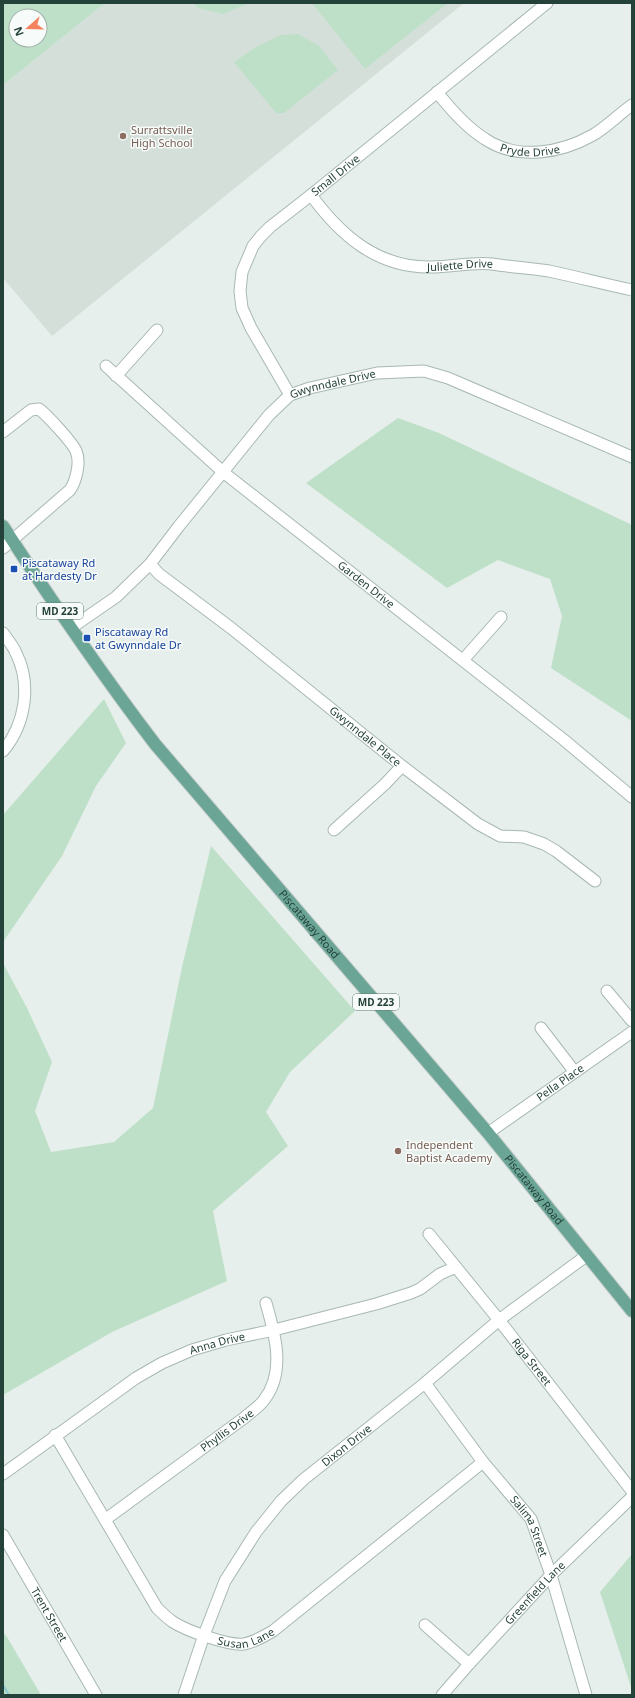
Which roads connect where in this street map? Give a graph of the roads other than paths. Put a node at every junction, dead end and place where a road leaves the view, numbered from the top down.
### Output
1 (547, 3) edge
2 (437, 92) junction
3 (632, 105) edge
4 (311, 195) junction
5 (632, 290) edge
6 (157, 330) dead end
7 (106, 366) dead end
8 (116, 376) junction
9 (290, 395) junction
10 (3, 432) edge
11 (632, 457) edge
12 (223, 472) junction
13 (3, 526) edge
14 (8, 544) edge
15 (150, 564) junction
16 (501, 617) dead end
17 (71, 628) junction
18 (3, 633) edge
19 (463, 660) junction
20 (3, 751) edge
21 (402, 766) junction
22 (632, 797) edge
23 (334, 830) dead end
24 (595, 881) dead end
25 (607, 991) dead end
26 (632, 1021) edge
27 (541, 1028) dead end
28 (632, 1032) edge
29 (574, 1071) junction
30 (488, 1133) junction
31 (429, 1234) dead end
32 (586, 1256) junction
33 (456, 1267) junction
34 (266, 1303) dead end
35 (632, 1311) edge
36 (499, 1320) junction
37 (274, 1330) junction
38 (425, 1383) junction
39 (55, 1435) junction
40 (483, 1462) junction
41 (3, 1474) edge
42 (632, 1492) edge
43 (632, 1497) edge
44 (106, 1519) junction
45 (3, 1535) edge
46 (551, 1575) junction
47 (425, 1625) dead end
48 (204, 1635) junction
49 (469, 1664) junction
50 (96, 1695) edge
51 (184, 1695) edge
52 (442, 1695) edge
53 (586, 1695) edge

1 - 2 street, Small Drive
2 - 3 street, Pryde Drive
2 - 4 street, Small Drive
4 - 5 street, Juliette Drive
4 - 9 street, Small Drive
6 - 8 street
7 - 8 street, Garden Drive
8 - 12 street, Garden Drive
9 - 11 street, Gwynndale Drive
9 - 12 street, Gwynndale Drive
10 - 14 street
12 - 15 street, Gwynndale Drive
12 - 19 street, Garden Drive
13 - 14 main road, Piscataway Road / MD 223
14 - 17 main road, Piscataway Road / MD 223
15 - 17 street, Gwynndale Drive
15 - 21 street, Gwynndale Place
16 - 19 street
17 - 30 main road, Piscataway Road / MD 223
18 - 20 street
19 - 22 street, Garden Drive
21 - 23 street
21 - 24 street, Gwynndale Place
25 - 26 street
27 - 29 street
28 - 29 street, Pella Place
29 - 30 street, Pella Place
30 - 32 main road, Piscataway Road / MD 223
31 - 33 street, Riga Street
32 - 35 main road, Piscataway Road / MD 223
32 - 36 street, Dixon Drive
33 - 36 street, Riga Street
33 - 37 street, Anna Drive
34 - 37 street, Phyllis Drive
36 - 38 street, Dixon Drive
36 - 42 street, Riga Street
37 - 39 street, Anna Drive
37 - 44 street, Phyllis Drive
38 - 40 street, Salima Street
38 - 48 street, Dixon Drive
39 - 41 street, Anna Drive
39 - 44 street, Susan Lane
40 - 46 street, Salima Street
40 - 48 street, Susan Lane
43 - 46 street, Greenfield Lane
44 - 48 street, Susan Lane
45 - 50 street, Trent Street
46 - 49 street, Greenfield Lane
46 - 53 street, Salima Street
47 - 49 street
48 - 51 street, Dixon Drive
49 - 52 street, Greenfield Lane

